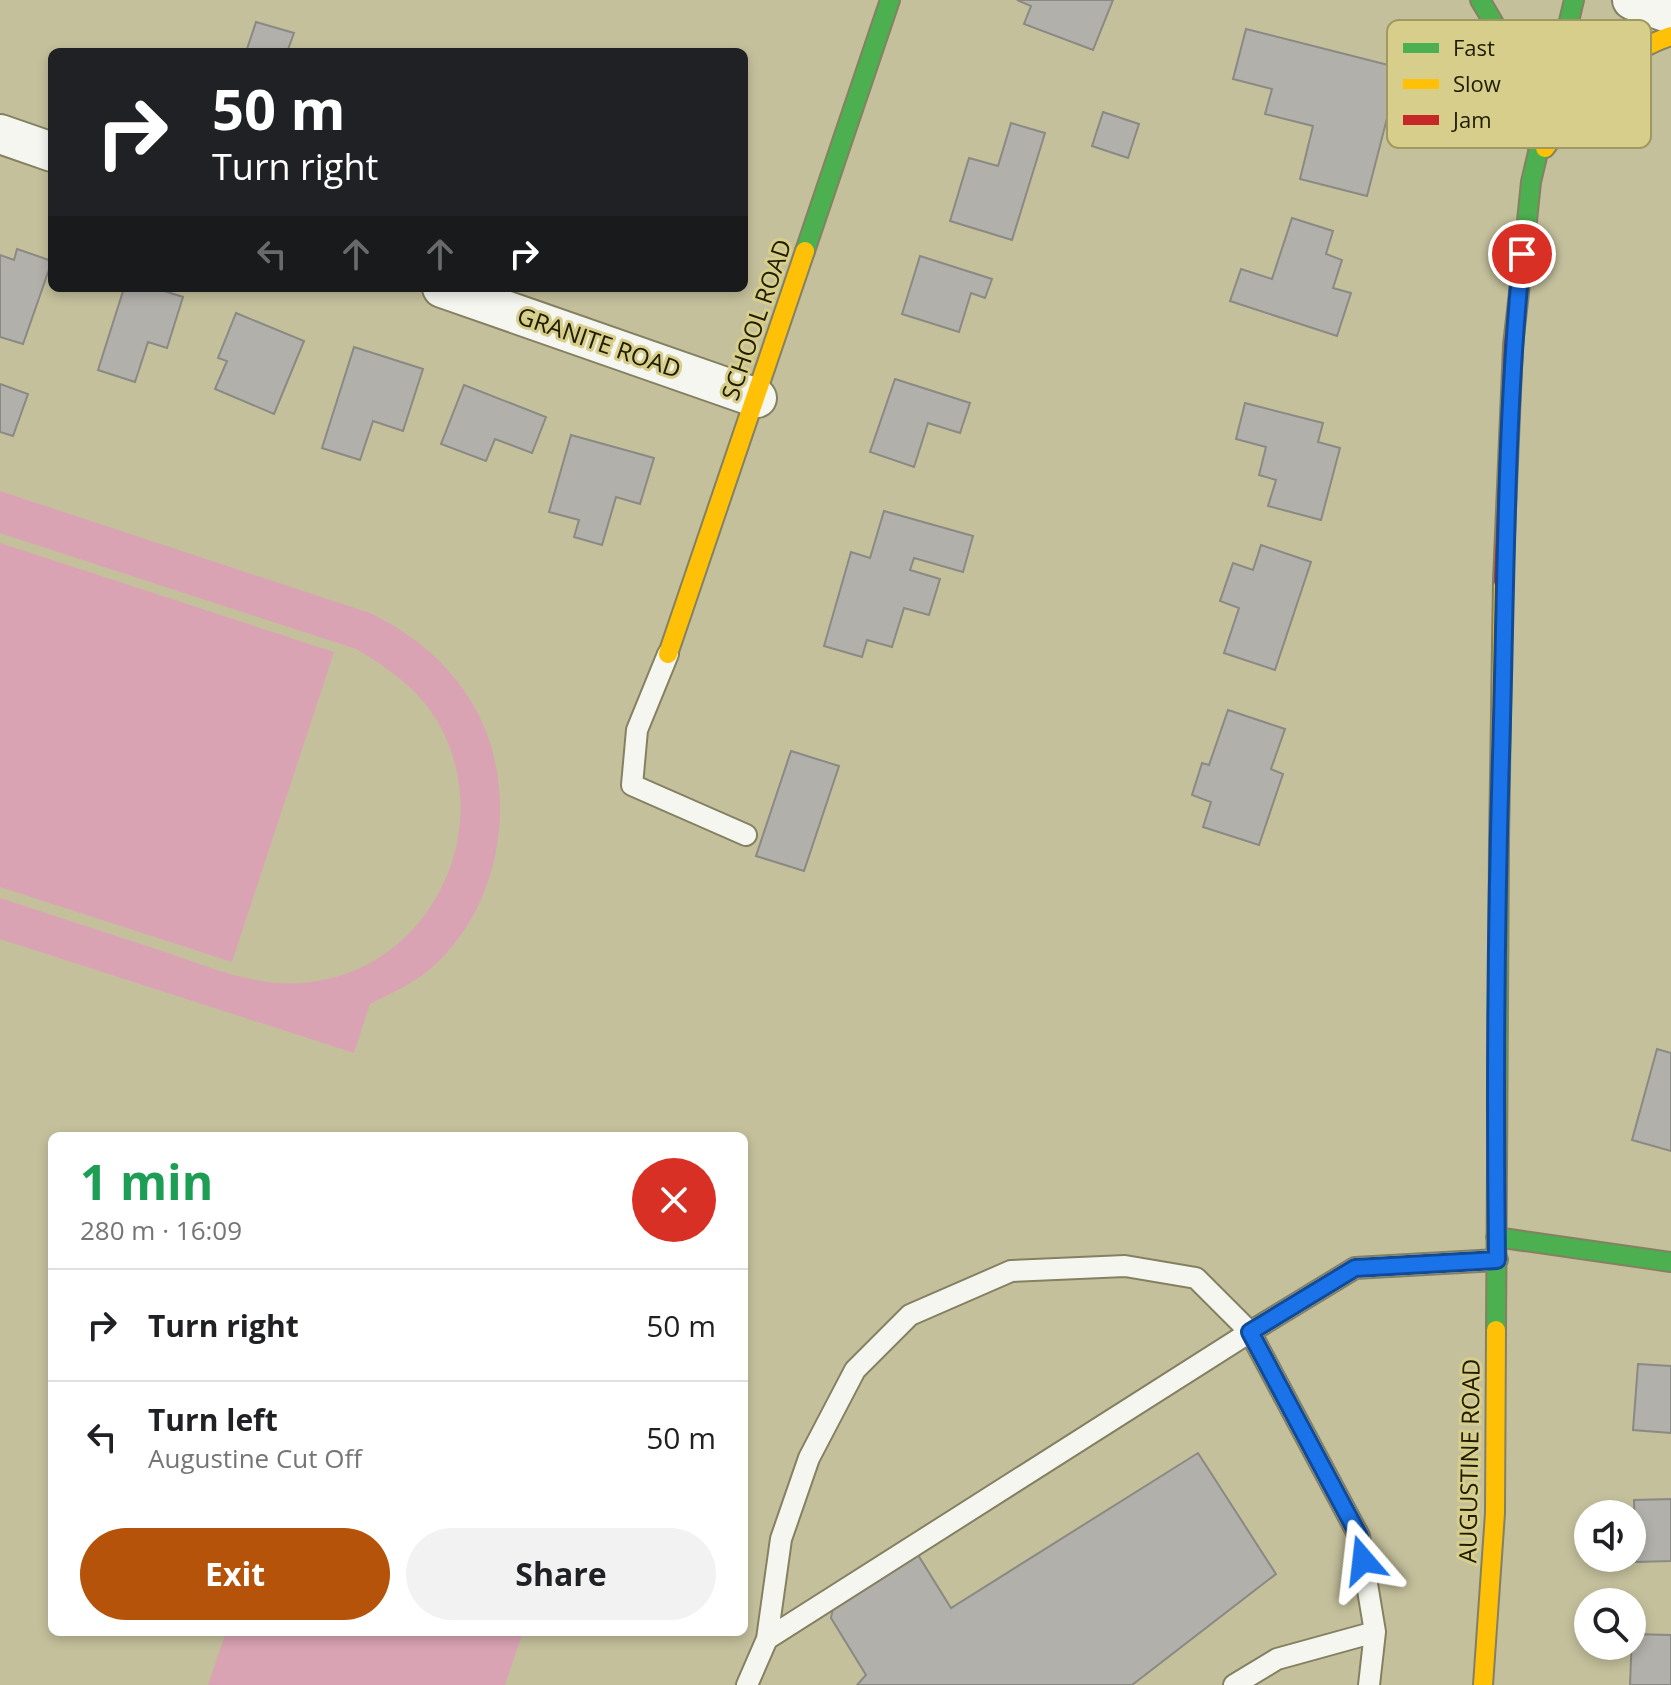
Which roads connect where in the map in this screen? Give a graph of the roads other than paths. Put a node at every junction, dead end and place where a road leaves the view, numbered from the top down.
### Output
1 (890, 0) edge
2 (1480, 0) edge
3 (1574, 0) edge
4 (1632, 0) edge
5 (1671, 14) edge
6 (1493, 20) edge
7 (1569, 20) edge
8 (1671, 36) edge
9 (1651, 44) edge
10 (0, 134) edge
11 (1535, 148) edge
12 (1539, 148) edge
13 (1545, 148) edge
14 (48, 151) edge
15 (1536, 160) junction
16 (453, 292) edge
17 (757, 398) junction
18 (668, 654) joint
19 (746, 835) dead end
20 (1496, 1237) junction
21 (1497, 1260) junction
22 (1671, 1262) edge
23 (1250, 1332) junction
24 (1375, 1632) junction
25 (767, 1639) junction
26 (1240, 1683) edge
27 (747, 1685) edge
28 (1369, 1685) edge
29 (1483, 1685) edge

1 - 17 street, SCHOOL ROAD
2 - 6 street
3 - 7 street
4 - 5 street
8 - 9 street
10 - 14 street
11 - 15 street
12 - 15 street
13 - 15 street
15 - 20 street, AUGUSTINE ROAD
16 - 17 street, GRANITE ROAD
17 - 18 street, SCHOOL ROAD
18 - 19 lane
20 - 21 street, AUGUSTINE ROAD
20 - 22 street
21 - 23 lane
21 - 29 street, AUGUSTINE ROAD
23 - 24 lane
23 - 25 lane
23 - 25 lane
24 - 26 lane
24 - 28 lane
25 - 27 lane

